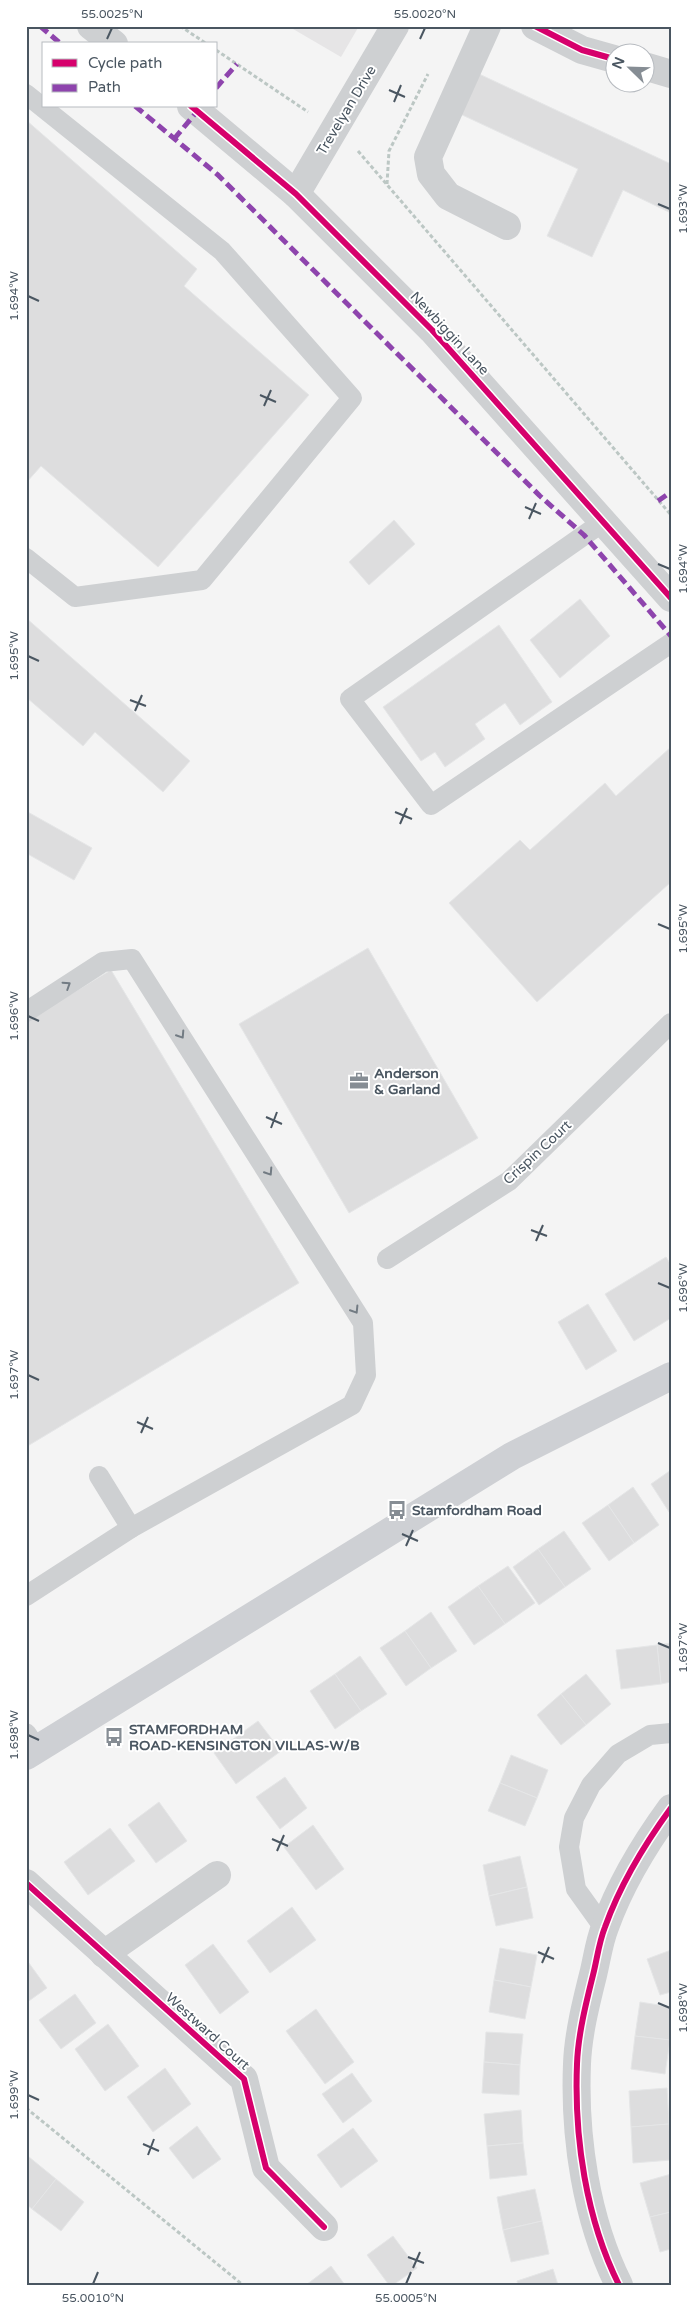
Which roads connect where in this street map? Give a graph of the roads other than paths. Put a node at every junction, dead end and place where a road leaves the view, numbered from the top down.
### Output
1 (91, 26) edge
2 (395, 26) edge
3 (487, 26) edge
4 (535, 26) edge
5 (111, 42) edge
6 (604, 56) edge
7 (26, 94) edge
8 (42, 107) edge
9 (43, 108) edge
10 (193, 108) edge
11 (296, 194) junction
12 (507, 226) dead end
13 (603, 522) junction
14 (26, 558) edge
15 (671, 598) edge
16 (671, 643) edge
17 (26, 1012) edge
18 (671, 1023) edge
19 (387, 1259) dead end
20 (671, 1376) edge
21 (99, 1476) dead end
22 (130, 1528) junction
23 (26, 1596) edge
24 (671, 1733) edge
25 (30, 1746) edge
26 (666, 1825) edge
27 (217, 1875) dead end
28 (26, 1883) edge
29 (604, 1928) junction
30 (104, 1954) junction
31 (324, 2227) dead end
32 (619, 2285) edge

1 - 5 street
2 - 11 street, Trevelyan Drive
3 - 12 street
4 - 6 street
7 - 8 lane
9 - 14 lane
10 - 11 street, Newbiggin Lane
11 - 13 street, Newbiggin Lane
13 - 15 street, Newbiggin Lane
13 - 16 lane
17 -> 22 lane
18 - 19 lane, Crispin Court
20 - 25 main road
21 - 22 lane
22 - 23 lane
24 - 29 lane
26 - 29 street
27 - 30 street
28 - 30 street, Westward Court
29 - 32 street
30 - 31 street, Westward Court

